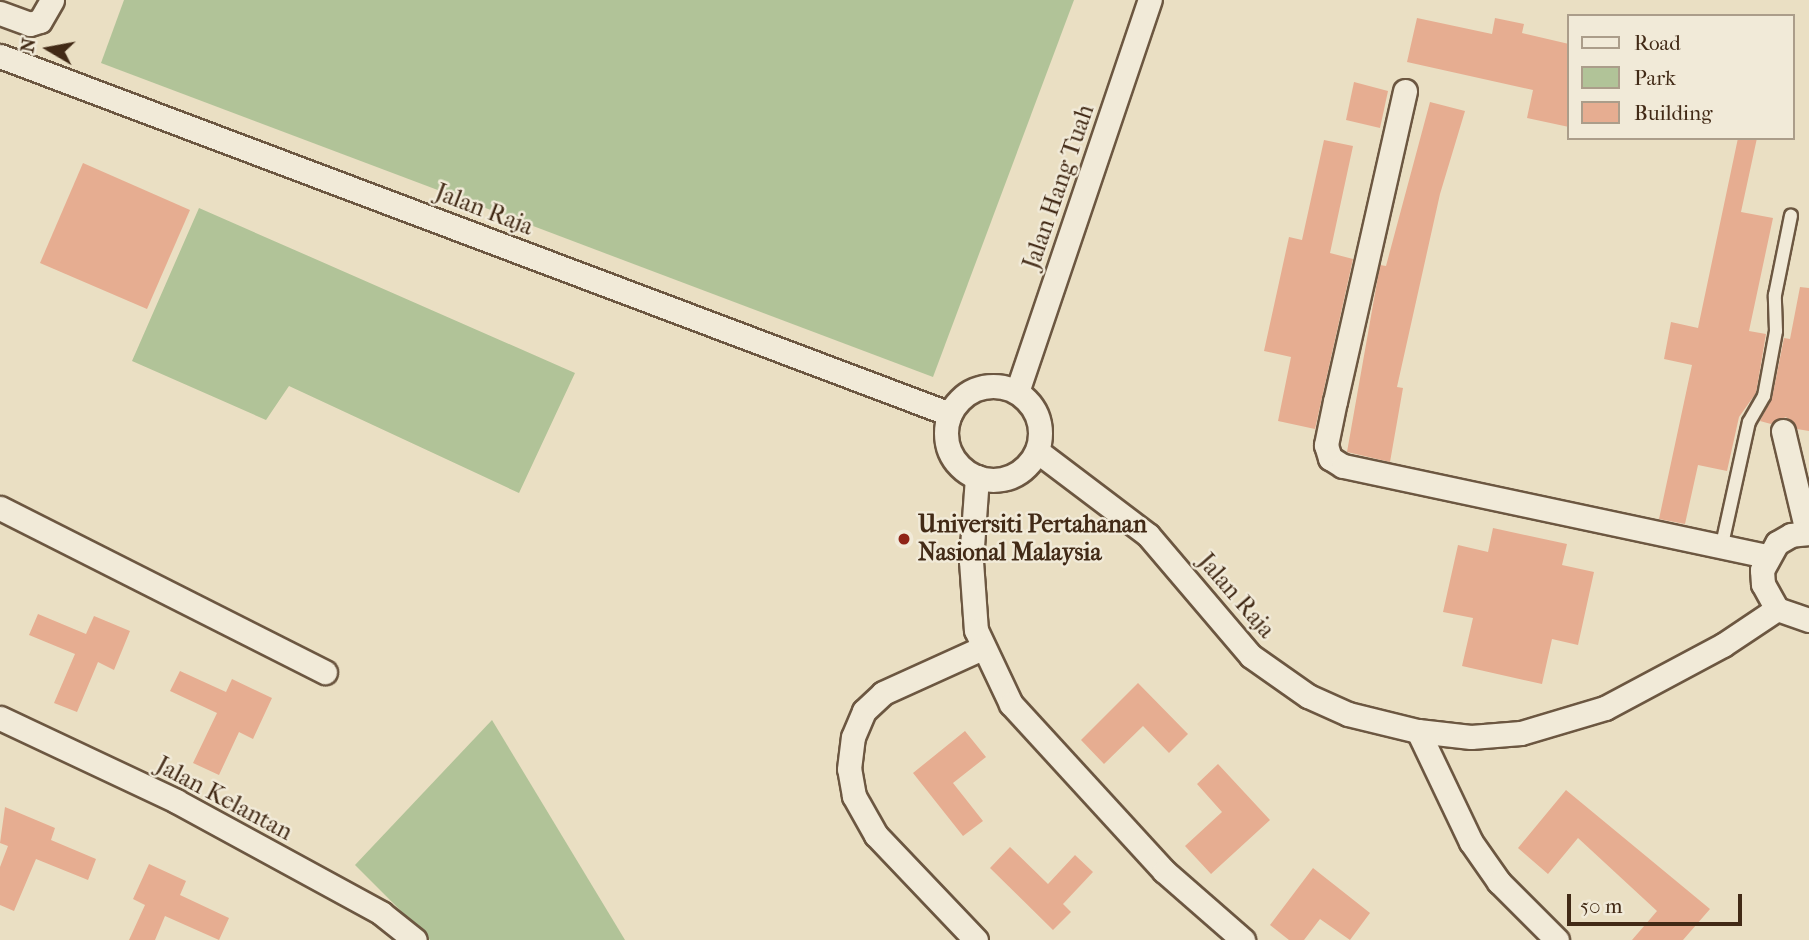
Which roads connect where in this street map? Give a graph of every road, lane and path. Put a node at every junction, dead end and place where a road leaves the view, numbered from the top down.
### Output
1 (52, 0) edge
2 (1150, 0) edge
3 (0, 13) edge
4 (0, 56) edge
5 (1405, 91) dead end
6 (1791, 216) dead end
7 (1017, 392) junction
8 (950, 414) junction
9 (1783, 431) dead end
10 (1037, 451) junction
11 (977, 477) junction
12 (0, 508) edge
13 (1808, 533) edge
14 (1720, 550) junction
15 (1766, 556) junction
16 (1777, 609) junction
17 (1809, 620) edge
18 (982, 648) junction
19 (325, 672) dead end
20 (0, 718) edge
21 (1418, 732) junction
22 (415, 940) edge
23 (976, 940) edge
24 (1243, 940) edge
25 (1557, 940) edge

1 - 3 street
2 - 7 street, Jalan Hang Tuah
4 - 8 street, Jalan Raja
5 - 14 street
6 - 14 lane
7 - 8 street
7 - 10 street
8 - 11 street
9 - 13 street
10 - 11 street
10 - 21 street, Jalan Raja
11 - 18 street
12 - 19 street
13 - 15 street
14 - 15 street
15 - 16 street
16 - 17 street
16 - 21 street, Jalan Raja
18 - 23 street
18 - 24 street
20 - 22 street, Jalan Kelantan
21 - 25 street

